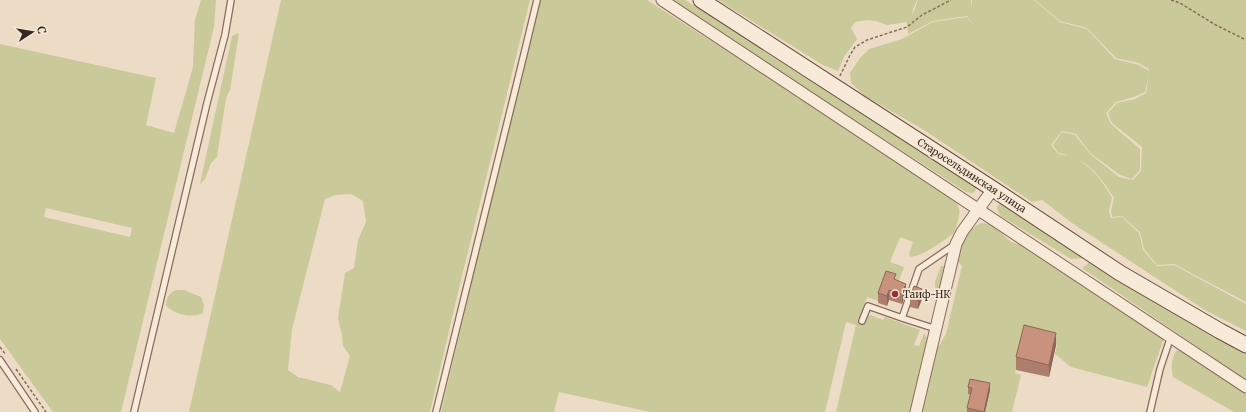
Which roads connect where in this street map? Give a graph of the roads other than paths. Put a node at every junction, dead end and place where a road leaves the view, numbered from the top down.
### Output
1 (230, 0) edge
2 (536, 0) edge
3 (662, 0) edge
4 (701, 0) edge
5 (993, 189) junction
6 (978, 208) junction
7 (956, 244) junction
8 (902, 318) junction
9 (862, 321) dead end
10 (936, 329) junction
11 (1171, 336) junction
12 (1246, 345) edge
13 (0, 360) edge
14 (1246, 387) edge
15 (35, 412) edge
16 (134, 412) edge
17 (436, 412) edge
18 (916, 412) edge
19 (1150, 412) edge

1 - 16 lane
2 - 17 lane
3 - 6 street
4 - 5 main road, Старосельдинская улица
5 - 6 street
5 - 12 main road, Старосельдинская улица
6 - 7 street
6 - 11 street
7 - 8 lane
7 - 10 street
8 - 9 lane
8 - 10 lane
10 - 18 street
11 - 14 street
11 - 19 lane
13 - 15 lane

